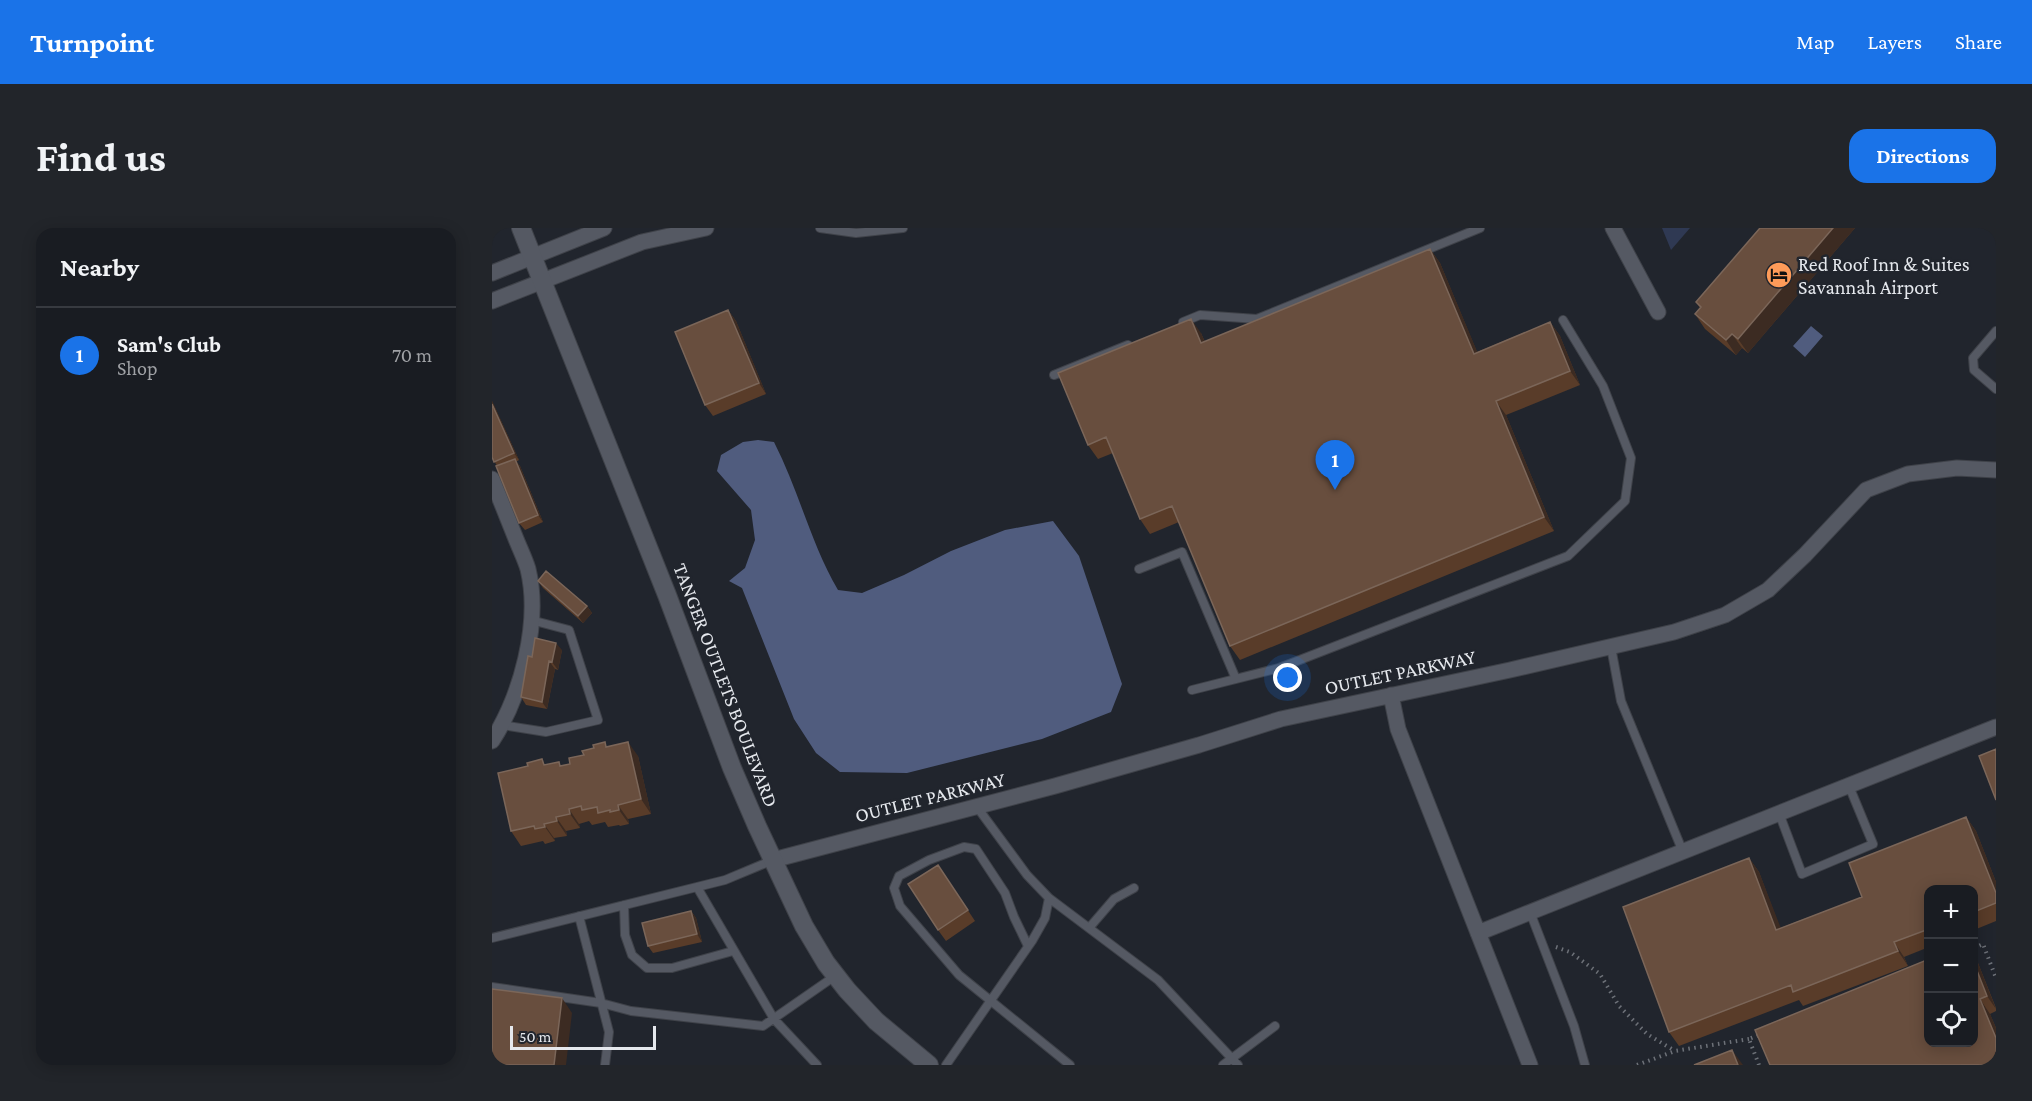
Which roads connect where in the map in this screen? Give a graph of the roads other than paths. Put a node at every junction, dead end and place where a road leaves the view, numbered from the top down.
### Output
1 (520, 228) edge
2 (604, 228) edge
3 (706, 228) edge
4 (820, 228) edge
5 (903, 228) edge
6 (1480, 228) edge
7 (1613, 228) edge
8 (533, 257) junction
9 (492, 273) edge
10 (543, 281) junction
11 (492, 302) edge
12 (1658, 312) dead end
13 (1563, 320) dead end
14 (1172, 327) edge
15 (1996, 331) edge
16 (1135, 342) edge
17 (1054, 375) dead end
18 (1996, 389) edge
19 (1996, 470) edge
20 (492, 479) edge
21 (1139, 570) dead end
22 (531, 620) junction
23 (1611, 647) junction
24 (1236, 679) junction
25 (1192, 690) dead end
26 (1391, 695) junction
27 (502, 725) junction
28 (1996, 727) edge
29 (492, 741) edge
30 (1849, 786) junction
31 (977, 807) junction
32 (1779, 813) junction
33 (1683, 852) junction
34 (773, 860) junction
35 (697, 886) junction
36 (1134, 888) dead end
37 (1049, 898) junction
38 (624, 905) junction
39 (1530, 912) junction
40 (579, 916) junction
41 (1089, 928) junction
42 (1478, 933) junction
43 (492, 938) edge
44 (1028, 946) junction
45 (733, 951) junction
46 (836, 975) junction
47 (492, 987) edge
48 (602, 1003) junction
49 (991, 1003) junction
50 (774, 1019) junction
51 (1275, 1026) dead end
52 (1235, 1061) edge
53 (924, 1063) edge
54 (605, 1065) edge
55 (817, 1065) edge
56 (946, 1065) edge
57 (1070, 1065) edge
58 (1222, 1065) edge
59 (1530, 1065) edge
60 (1585, 1065) edge

1 - 8 street, TANGER OUTLETS BOULEVARD
2 - 8 street
3 - 10 street
4 - 5 lane
6 - 14 lane
7 - 12 street
8 - 9 street
8 - 10 street, TANGER OUTLETS BOULEVARD
10 - 11 street
10 - 34 street, TANGER OUTLETS BOULEVARD
13 - 24 lane
15 - 18 lane
16 - 17 lane
19 - 23 street, OUTLET PARKWAY
20 - 22 street
21 - 24 lane
22 - 27 street
22 - 27 lane
23 - 26 street, OUTLET PARKWAY
23 - 33 lane
24 - 25 lane
26 - 31 street, OUTLET PARKWAY
26 - 42 street
27 - 29 street
28 - 30 street
30 - 32 street
30 - 32 lane
31 - 34 street, OUTLET PARKWAY
31 - 37 lane
32 - 33 street
33 - 39 street
34 - 35 lane
34 - 46 street, TANGER OUTLETS BOULEVARD
35 - 38 lane
35 - 45 lane
36 - 41 lane
37 - 41 lane
37 - 44 lane
38 - 40 lane
38 - 45 lane
39 - 42 street
39 - 60 lane
40 - 43 lane
40 - 48 lane
41 - 52 lane
42 - 59 street
44 - 49 lane
44 - 49 lane
45 - 50 lane
46 - 50 lane
46 - 53 street, TANGER OUTLETS BOULEVARD
47 - 48 lane
48 - 50 lane
48 - 54 lane
49 - 56 lane
49 - 57 lane
50 - 55 lane
51 - 52 lane
52 - 58 lane

